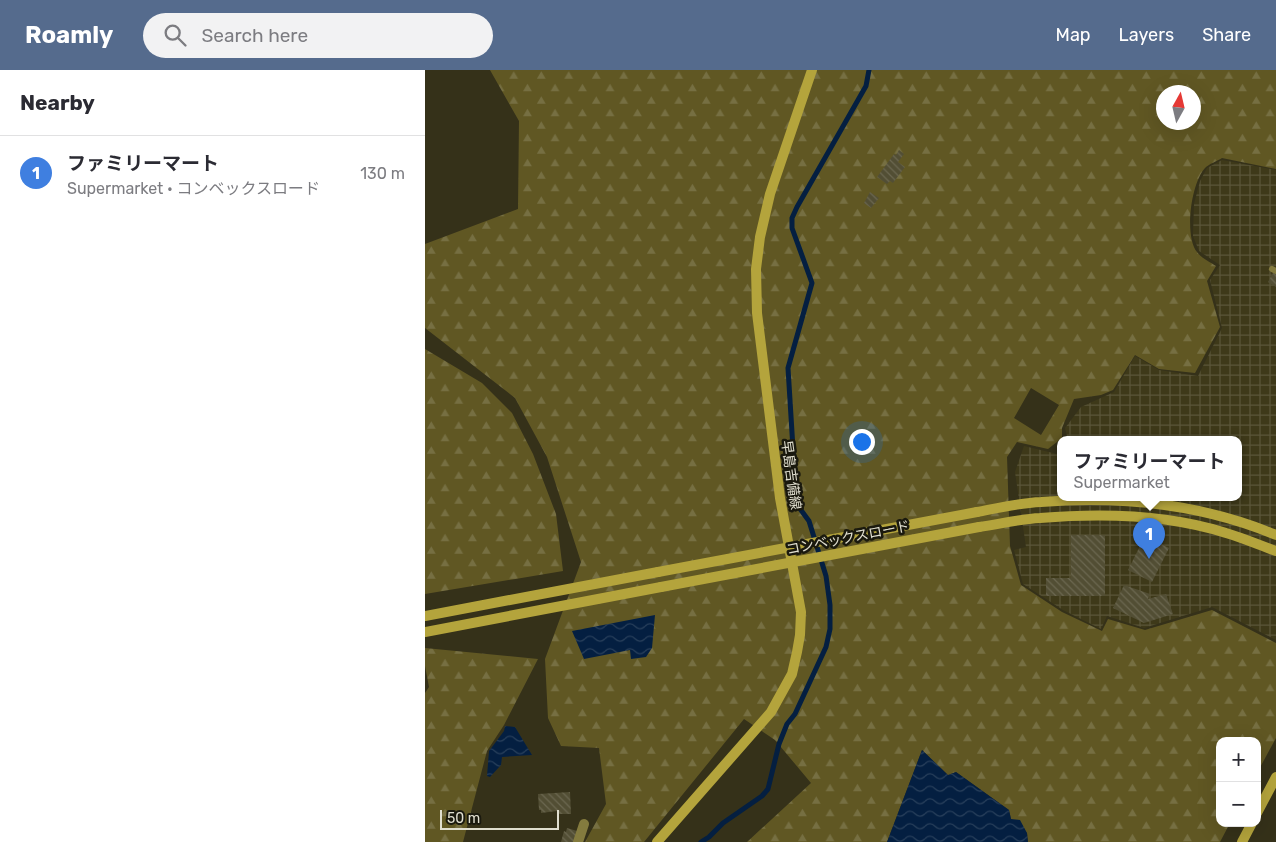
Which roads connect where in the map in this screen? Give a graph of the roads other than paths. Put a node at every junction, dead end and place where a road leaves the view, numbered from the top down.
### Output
1 (812, 70) edge
2 (1057, 501) edge
3 (1123, 501) edge
4 (1276, 535) edge
5 (1276, 551) edge
6 (425, 616) edge
7 (425, 632) edge
8 (1276, 777) edge
9 (1261, 805) edge
10 (584, 824) dead end
11 (1250, 827) edge
12 (577, 842) edge
13 (657, 842) edge
14 (1242, 842) edge

1 - 13 street, 早島吉備線
2 - 6 street, コンベックスロード, bridge
3 - 4 street, コンベックスロード, bridge
5 - 7 street, コンベックスロード, bridge
8 - 9 street
10 - 12 street
11 - 14 street

